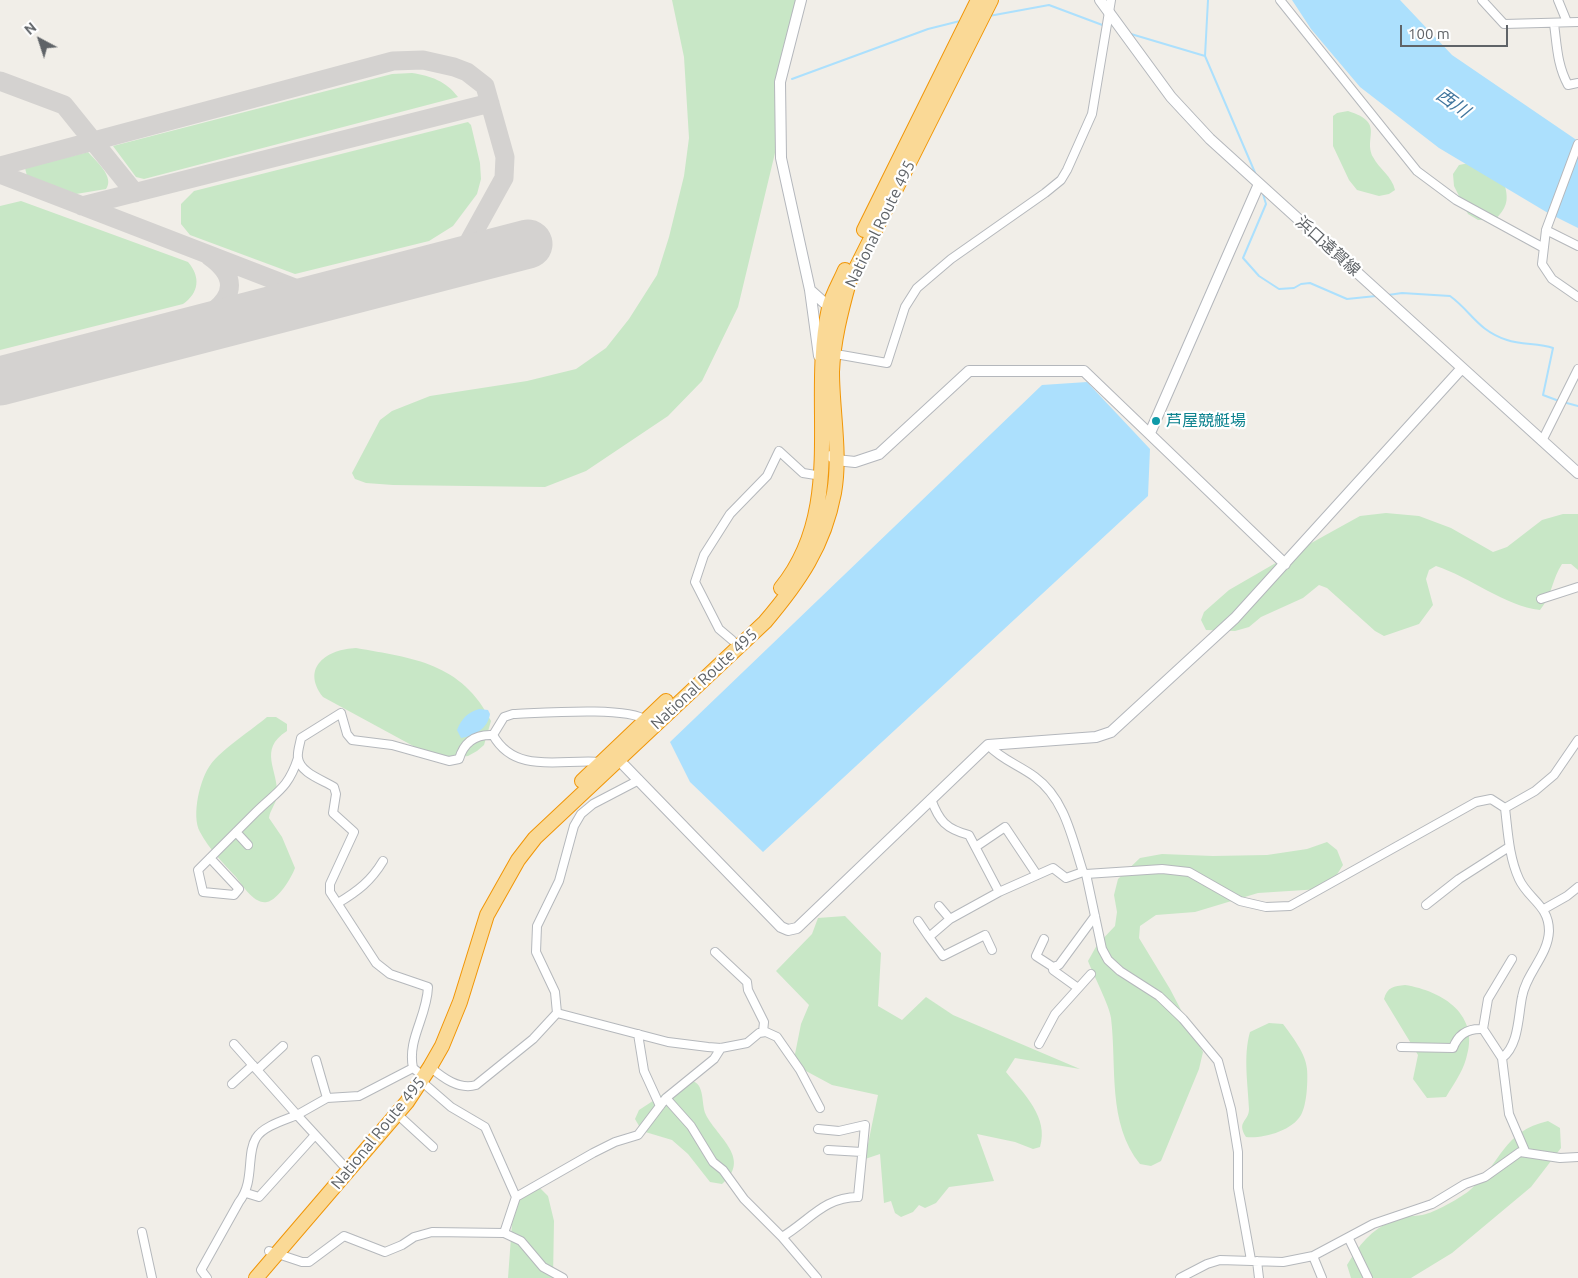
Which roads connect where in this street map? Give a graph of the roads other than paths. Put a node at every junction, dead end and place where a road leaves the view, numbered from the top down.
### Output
1 (801, 0) edge
2 (1100, 0) edge
3 (1111, 0) edge
4 (1280, 0) edge
5 (1482, 0) edge
6 (1558, 0) edge
7 (982, 4) edge
8 (1107, 13) junction
9 (1567, 22) junction
10 (1578, 22) edge
11 (1554, 24) junction
12 (971, 30) junction
13 (1578, 83) edge
14 (1578, 144) edge
15 (1259, 184) junction
16 (1546, 230) junction
17 (1578, 246) edge
18 (1542, 247) junction
19 (810, 290) junction
20 (1578, 297) edge
21 (829, 307) junction
22 (828, 353) junction
23 (1462, 368) junction
24 (1578, 370) edge
25 (822, 372) junction
26 (1150, 433) junction
27 (1542, 441) junction
28 (822, 450) junction
29 (836, 460) junction
30 (1578, 473) edge
31 (822, 476) junction
32 (1285, 564) junction
33 (1578, 587) edge
34 (1541, 599) dead end
35 (732, 640) junction
36 (646, 720) junction
37 (493, 735) junction
38 (1578, 740) edge
39 (988, 745) junction
40 (298, 758) junction
41 (611, 758) junction
42 (639, 780) junction
43 (932, 799) junction
44 (1505, 808) junction
45 (236, 832) junction
46 (248, 845) dead end
47 (977, 846) junction
48 (1509, 848) junction
49 (210, 858) junction
50 (383, 861) dead end
51 (1085, 873) junction
52 (1038, 875) junction
53 (1578, 887) edge
54 (999, 892) junction
55 (338, 903) junction
56 (1426, 905) dead end
57 (938, 906) dead end
58 (1544, 909) junction
59 (1095, 916) junction
60 (950, 919) junction
61 (918, 921) dead end
62 (929, 937) junction
63 (1044, 939) dead end
64 (992, 950) dead end
65 (715, 952) dead end
66 (1512, 959) dead end
67 (1053, 968) junction
68 (1091, 974) dead end
69 (1078, 988) junction
70 (557, 1013) junction
71 (1483, 1029) junction
72 (763, 1032) junction
73 (638, 1034) junction
74 (234, 1044) dead end
75 (1039, 1044) dead end
76 (283, 1046) dead end
77 (1401, 1046) dead end
78 (721, 1048) junction
79 (1502, 1058) junction
80 (316, 1060) dead end
81 (255, 1068) junction
82 (420, 1072) junction
83 (232, 1084) dead end
84 (327, 1098) junction
85 (666, 1098) junction
86 (660, 1106) junction
87 (820, 1108) dead end
88 (297, 1114) junction
89 (397, 1114) junction
90 (818, 1129) dead end
91 (315, 1135) junction
92 (433, 1147) dead end
93 (828, 1150) dead end
94 (1526, 1151) junction
95 (862, 1152) junction
96 (1578, 1157) edge
97 (343, 1165) junction
98 (246, 1193) junction
99 (516, 1197) junction
100 (142, 1232) dead end
101 (504, 1234) junction
102 (782, 1237) junction
103 (1349, 1239) junction
104 (273, 1252) junction
105 (1313, 1256) junction
106 (1254, 1261) junction
107 (152, 1278) edge
108 (207, 1278) edge
109 (246, 1278) edge
110 (256, 1278) edge
111 (562, 1278) edge
112 (817, 1278) edge
113 (1180, 1278) edge
114 (1259, 1278) edge
115 (1322, 1278) edge
116 (1368, 1278) edge

1 - 19 street
2 - 8 street, 浜口遠賀線
3 - 8 street
4 - 18 street
5 - 11 street
6 - 9 street
7 - 12 highway, National Route 495
8 - 15 street, 浜口遠賀線
8 - 22 street
9 - 10 street
9 - 11 street
11 - 13 street
12 - 21 highway, National Route 495
12 - 22 highway, National Route 495
14 - 16 street
15 - 23 street, 浜口遠賀線
15 - 26 street
16 - 17 street
16 - 18 street
18 - 20 street
19 - 21 street
19 - 25 street
21 - 22 highway, National Route 495
22 - 25 highway, National Route 495
22 - 29 highway, National Route 495
23 - 27 street, 浜口遠賀線
23 - 32 street
24 - 27 street
25 - 28 highway, National Route 495
26 - 29 street
26 - 32 street
27 - 30 street, 浜口遠賀線
28 - 29 street
28 - 31 highway, National Route 495
29 - 41 highway, National Route 495
31 - 35 highway, National Route 495
31 - 35 street
32 - 39 street
33 - 34 street
35 - 36 highway, National Route 495
36 - 37 street
36 - 41 highway, National Route 495
37 - 40 street
37 - 41 street
38 - 44 street
39 - 43 street
39 - 51 street
40 - 45 street
40 - 55 street
41 - 42 street
41 - 82 highway, National Route 495
42 - 43 street
42 - 70 street
43 - 47 street
44 - 48 street
44 - 51 street
45 - 46 street
45 - 49 street
47 - 52 street
47 - 54 street
48 - 56 street
48 - 58 street
49 - 49 street
50 - 55 street
51 - 52 street
51 - 59 street
52 - 54 street
53 - 58 street
54 - 60 street
55 - 82 street
57 - 60 street
58 - 79 street
59 - 67 street
59 - 106 street
60 - 62 street
61 - 62 street
62 - 64 street
63 - 67 street
65 - 72 street
66 - 71 street
67 - 69 street
68 - 69 street
69 - 75 street
70 - 73 street
70 - 82 street
71 - 77 street
71 - 79 street
72 - 78 street
72 - 87 street
73 - 78 street
73 - 86 street
74 - 81 street
76 - 81 street
78 - 85 street
79 - 94 street
80 - 84 street
81 - 83 street
81 - 88 street
82 - 84 street
82 - 89 highway, National Route 495
82 - 97 highway, National Route 495
82 - 99 street
84 - 88 street
85 - 86 street
85 - 102 street
86 - 99 street
88 - 91 street
88 - 98 street
89 - 92 street
89 - 104 highway, National Route 495
90 - 95 street
91 - 97 street
91 - 98 street
93 - 95 street
94 - 96 street
94 - 103 street
95 - 102 street
97 - 104 highway, National Route 495
98 - 108 street
99 - 101 street
100 - 107 street
101 - 104 street
101 - 111 street
102 - 112 street
103 - 105 street
103 - 116 street
104 - 109 highway, National Route 495
104 - 110 highway, National Route 495
105 - 106 street
105 - 115 street
106 - 113 street
106 - 114 street

